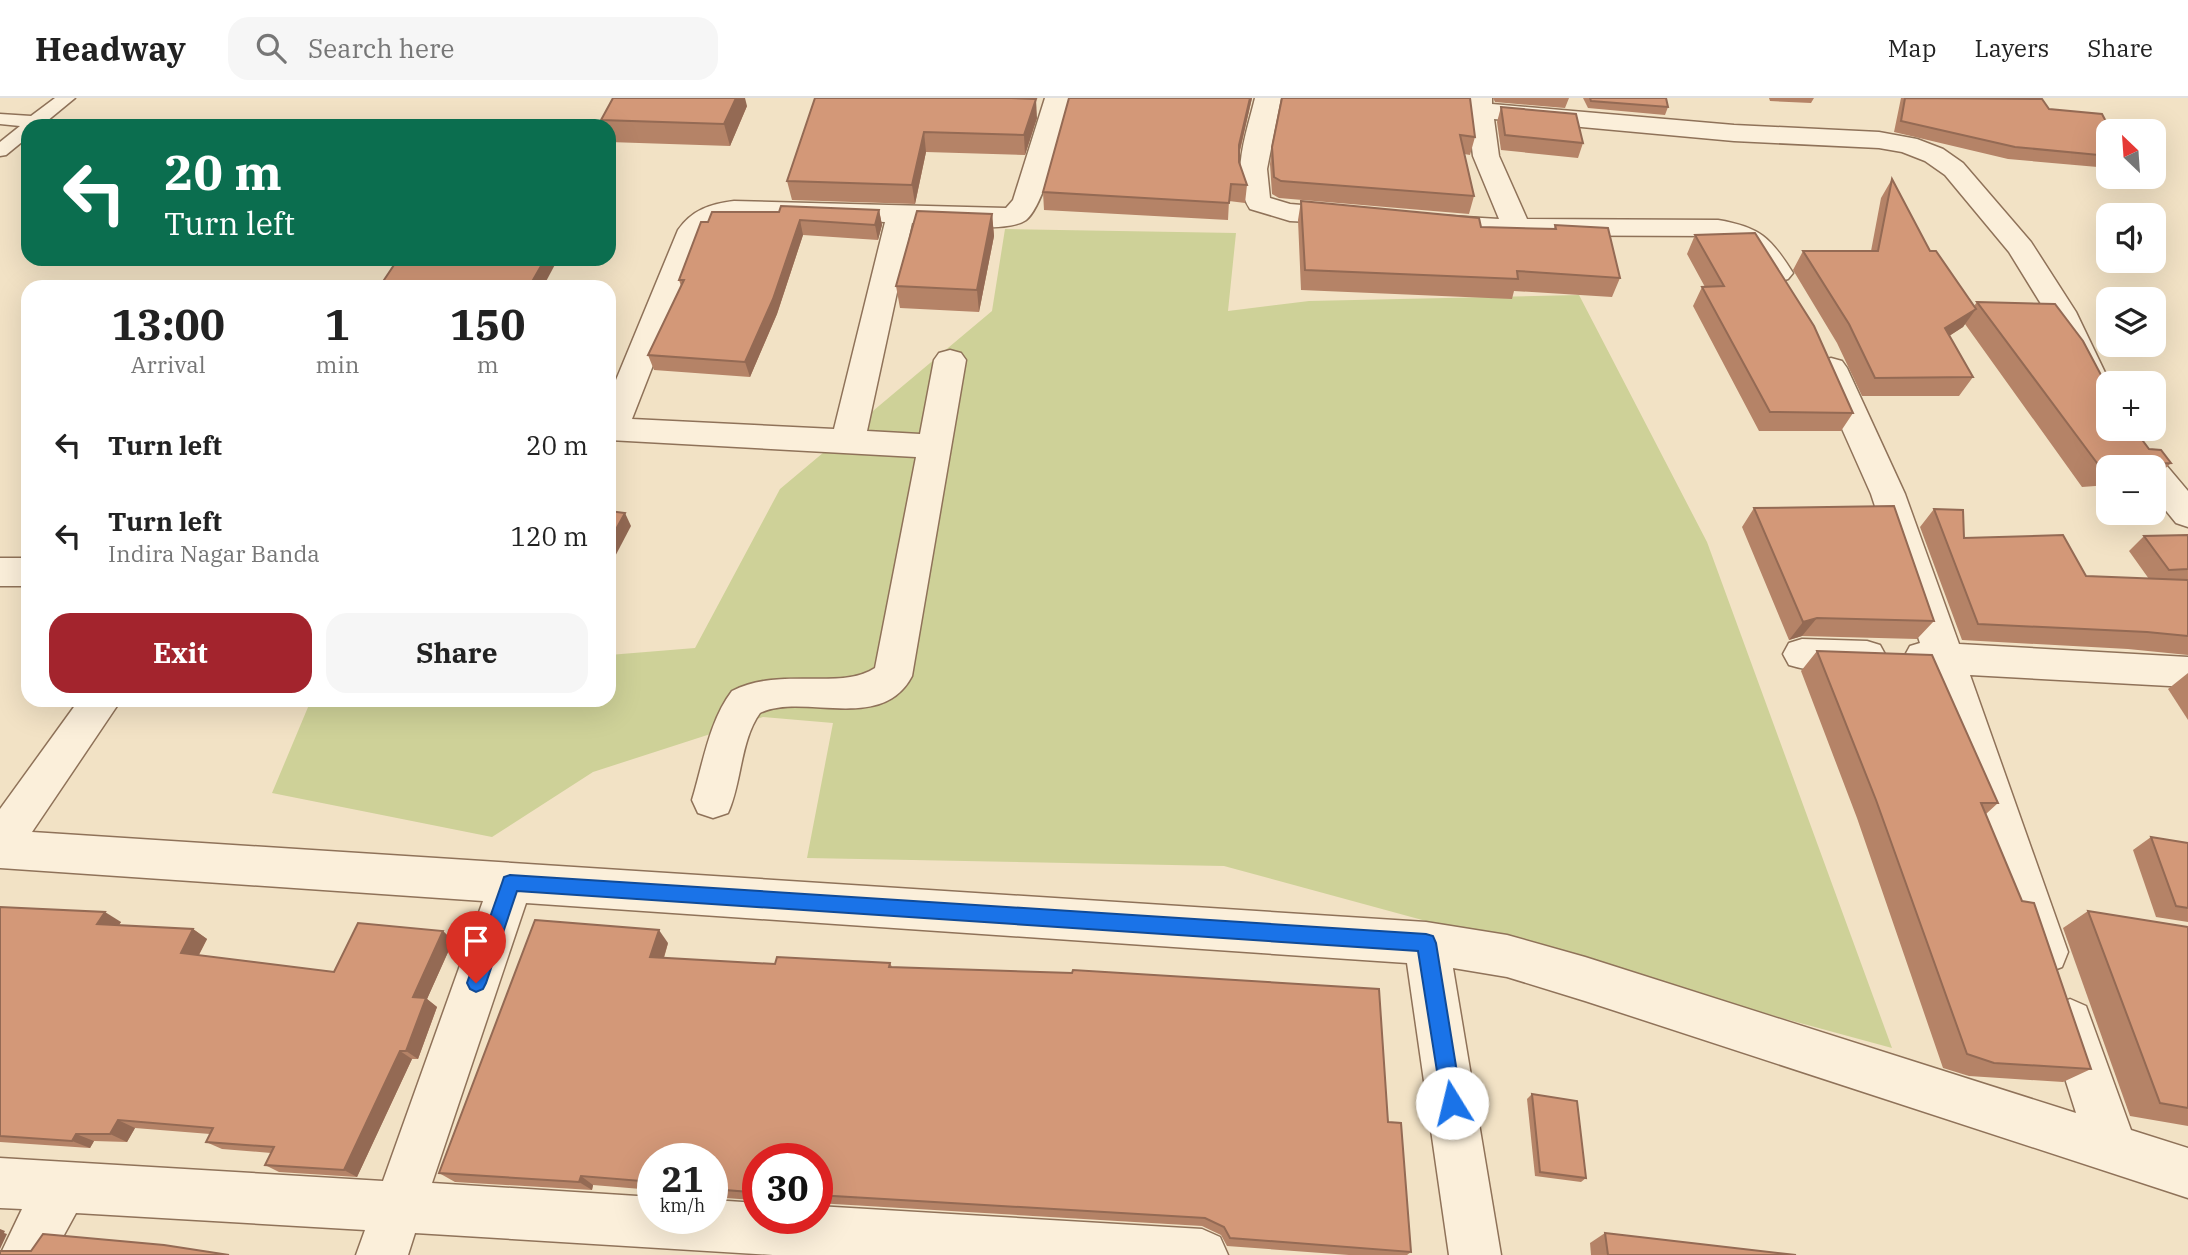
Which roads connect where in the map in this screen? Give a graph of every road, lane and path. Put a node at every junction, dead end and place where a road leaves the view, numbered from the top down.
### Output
1 (66, 98) edge
2 (1268, 98) edge
3 (1048, 101) edge
4 (1480, 104) edge
5 (0, 119) edge
6 (39, 119) edge
7 (21, 123) edge
8 (21, 133) edge
9 (0, 151) edge
10 (900, 216) junction
11 (1516, 226) junction
12 (1794, 301) edge
13 (1820, 344) edge
14 (950, 360) dead end
15 (2096, 387) edge
16 (616, 414) edge
17 (616, 429) edge
18 (848, 441) junction
19 (935, 446) junction
20 (2137, 452) edge
21 (2188, 514) edge
22 (0, 572) edge
23 (21, 572) edge
24 (1802, 654) dead end
25 (1947, 658) junction
26 (2188, 672) edge
27 (96, 707) edge
28 (713, 800) dead end
29 (0, 843) edge
30 (0, 849) edge
31 (510, 883) junction
32 (1426, 943) junction
33 (2113, 1149) junction
34 (2188, 1173) edge
35 (0, 1183) edge
36 (63, 1187) junction
37 (399, 1208) junction
38 (740, 1241) edge
39 (1083, 1252) edge
40 (25, 1255) edge
41 (382, 1255) edge
42 (1202, 1255) edge
43 (1475, 1255) edge

1 - 6 lane
2 - 11 street
3 - 10 street
4 - 11 street
4 - 15 street
5 - 7 lane
8 - 9 lane
10 - 16 street
10 - 18 street
11 - 12 street
13 - 25 street
14 - 19 street
17 - 18 street
18 - 19 street
19 - 28 street
20 - 21 street
22 - 23 street
24 - 25 street
25 - 26 street
25 - 33 street
27 - 29 street
30 - 31 street
31 - 32 street
31 - 37 street
32 - 33 street
32 - 43 street
33 - 34 street
35 - 36 street
36 - 37 street
36 - 40 street
37 - 38 street
37 - 41 street
38 - 39 street
39 - 42 street

